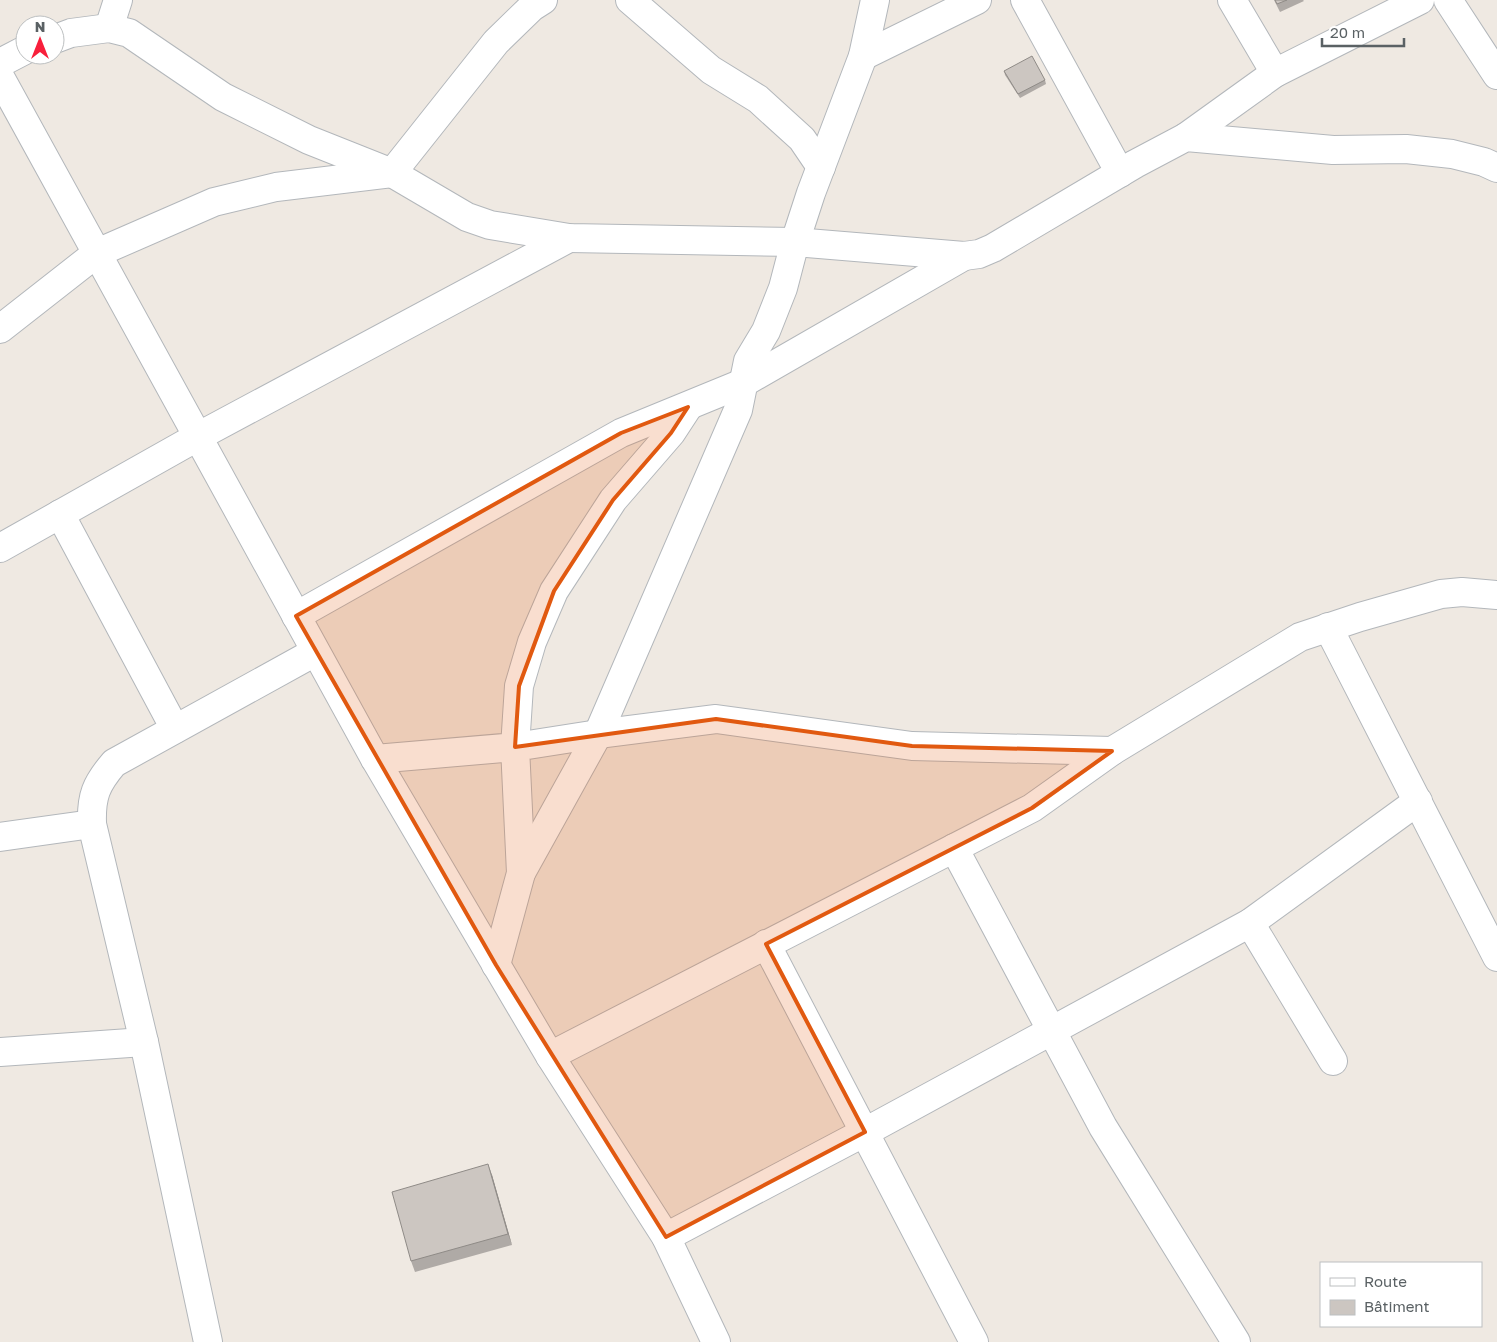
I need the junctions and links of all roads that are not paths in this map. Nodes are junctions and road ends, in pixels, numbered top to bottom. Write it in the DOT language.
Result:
graph roads {
  1 [pos="118,0"];
  2 [pos="543,0"];
  3 [pos="630,0"];
  4 [pos="875,0"];
  5 [pos="977,0"];
  6 [pos="1025,0"];
  7 [pos="1232,0"];
  8 [pos="1420,0"];
  9 [pos="1448,0"];
  10 [pos="109,28"];
  11 [pos="65,36"];
  12 [pos="15,55"];
  13 [pos="863,56"];
  14 [pos="0,63"];
  15 [pos="1275,73"];
  16 [pos="1497,75"];
  17 [pos="0,77"];
  18 [pos="1186,137"];
  19 [pos="821,167"];
  20 [pos="1497,168"];
  21 [pos="392,173"];
  22 [pos="1120,173"];
  23 [pos="569,238"];
  24 [pos="794,242"];
  25 [pos="97,253"];
  26 [pos="964,256"];
  27 [pos="0,329"];
  28 [pos="743,383"];
  29 [pos="688,407"];
  30 [pos="199,436"];
  31 [pos="60,514"];
  32 [pos="0,548"];
  33 [pos="1497,595"];
  34 [pos="296,616"];
  35 [pos="1328,627"];
  36 [pos="315,652"];
  37 [pos="175,729"];
  38 [pos="598,734"];
  39 [pos="515,747"];
  40 [pos="1112,751"];
  41 [pos="374,759"];
  42 [pos="1418,801"];
  43 [pos="92,824"];
  44 [pos="0,837"];
  45 [pos="954,848"];
  46 [pos="521,872"];
  47 [pos="1250,923"];
  48 [pos="766,944"];
  49 [pos="1497,957"];
  50 [pos="496,965"];
  51 [pos="1051,1030"];
  52 [pos="144,1042"];
  53 [pos="0,1052"];
  54 [pos="550,1056"];
  55 [pos="1333,1061"];
  56 [pos="864,1132"];
  57 [pos="666,1237"];
  58 [pos="208,1342"];
  59 [pos="716,1342"];
  60 [pos="974,1342"];
  61 [pos="1236,1342"];
  1 -- 10 [label="street"];
  2 -- 21 [label="street"];
  3 -- 19 [label="street"];
  4 -- 13 [label="street"];
  5 -- 13 [label="street"];
  6 -- 22 [label="street"];
  7 -- 15 [label="street"];
  8 -- 15 [label="street"];
  9 -- 16 [label="street"];
  10 -- 11 [label="street"];
  10 -- 21 [label="street"];
  12 -- 14 [label="street"];
  13 -- 19 [label="street"];
  15 -- 18 [label="street"];
  17 -- 25 [label="street"];
  18 -- 20 [label="street"];
  18 -- 22 [label="street"];
  19 -- 24 [label="street"];
  21 -- 23 [label="street"];
  21 -- 25 [label="street"];
  22 -- 26 [label="street"];
  23 -- 24 [label="street"];
  23 -- 30 [label="street"];
  24 -- 26 [label="street"];
  24 -- 28 [label="street"];
  25 -- 27 [label="street"];
  25 -- 30 [label="street"];
  26 -- 28 [label="street"];
  28 -- 29 [label="street"];
  28 -- 38 [label="street"];
  29 -- 34 [label="street"];
  29 -- 39 [label="street"];
  30 -- 31 [label="street"];
  30 -- 34 [label="street"];
  31 -- 32 [label="street"];
  31 -- 37 [label="street"];
  33 -- 35 [label="street"];
  34 -- 36 [label="street"];
  35 -- 40 [label="street"];
  35 -- 42 [label="street"];
  36 -- 37 [label="street"];
  36 -- 41 [label="street"];
  37 -- 43 [label="street"];
  38 -- 39 [label="street"];
  38 -- 40 [label="street"];
  38 -- 46 [label="street"];
  39 -- 41 [label="street"];
  39 -- 46 [label="street"];
  40 -- 45 [label="street"];
  41 -- 50 [label="street"];
  42 -- 47 [label="street"];
  42 -- 49 [label="street"];
  43 -- 44 [label="street"];
  43 -- 52 [label="street"];
  45 -- 48 [label="street"];
  45 -- 51 [label="street"];
  46 -- 50 [label="street"];
  47 -- 51 [label="street"];
  47 -- 55 [label="street"];
  48 -- 54 [label="street"];
  48 -- 56 [label="street"];
  50 -- 54 [label="street"];
  51 -- 56 [label="street"];
  51 -- 61 [label="street"];
  52 -- 53 [label="street"];
  52 -- 58 [label="street"];
  54 -- 57 [label="street"];
  56 -- 57 [label="street"];
  56 -- 60 [label="street"];
  57 -- 59 [label="street"];
}
